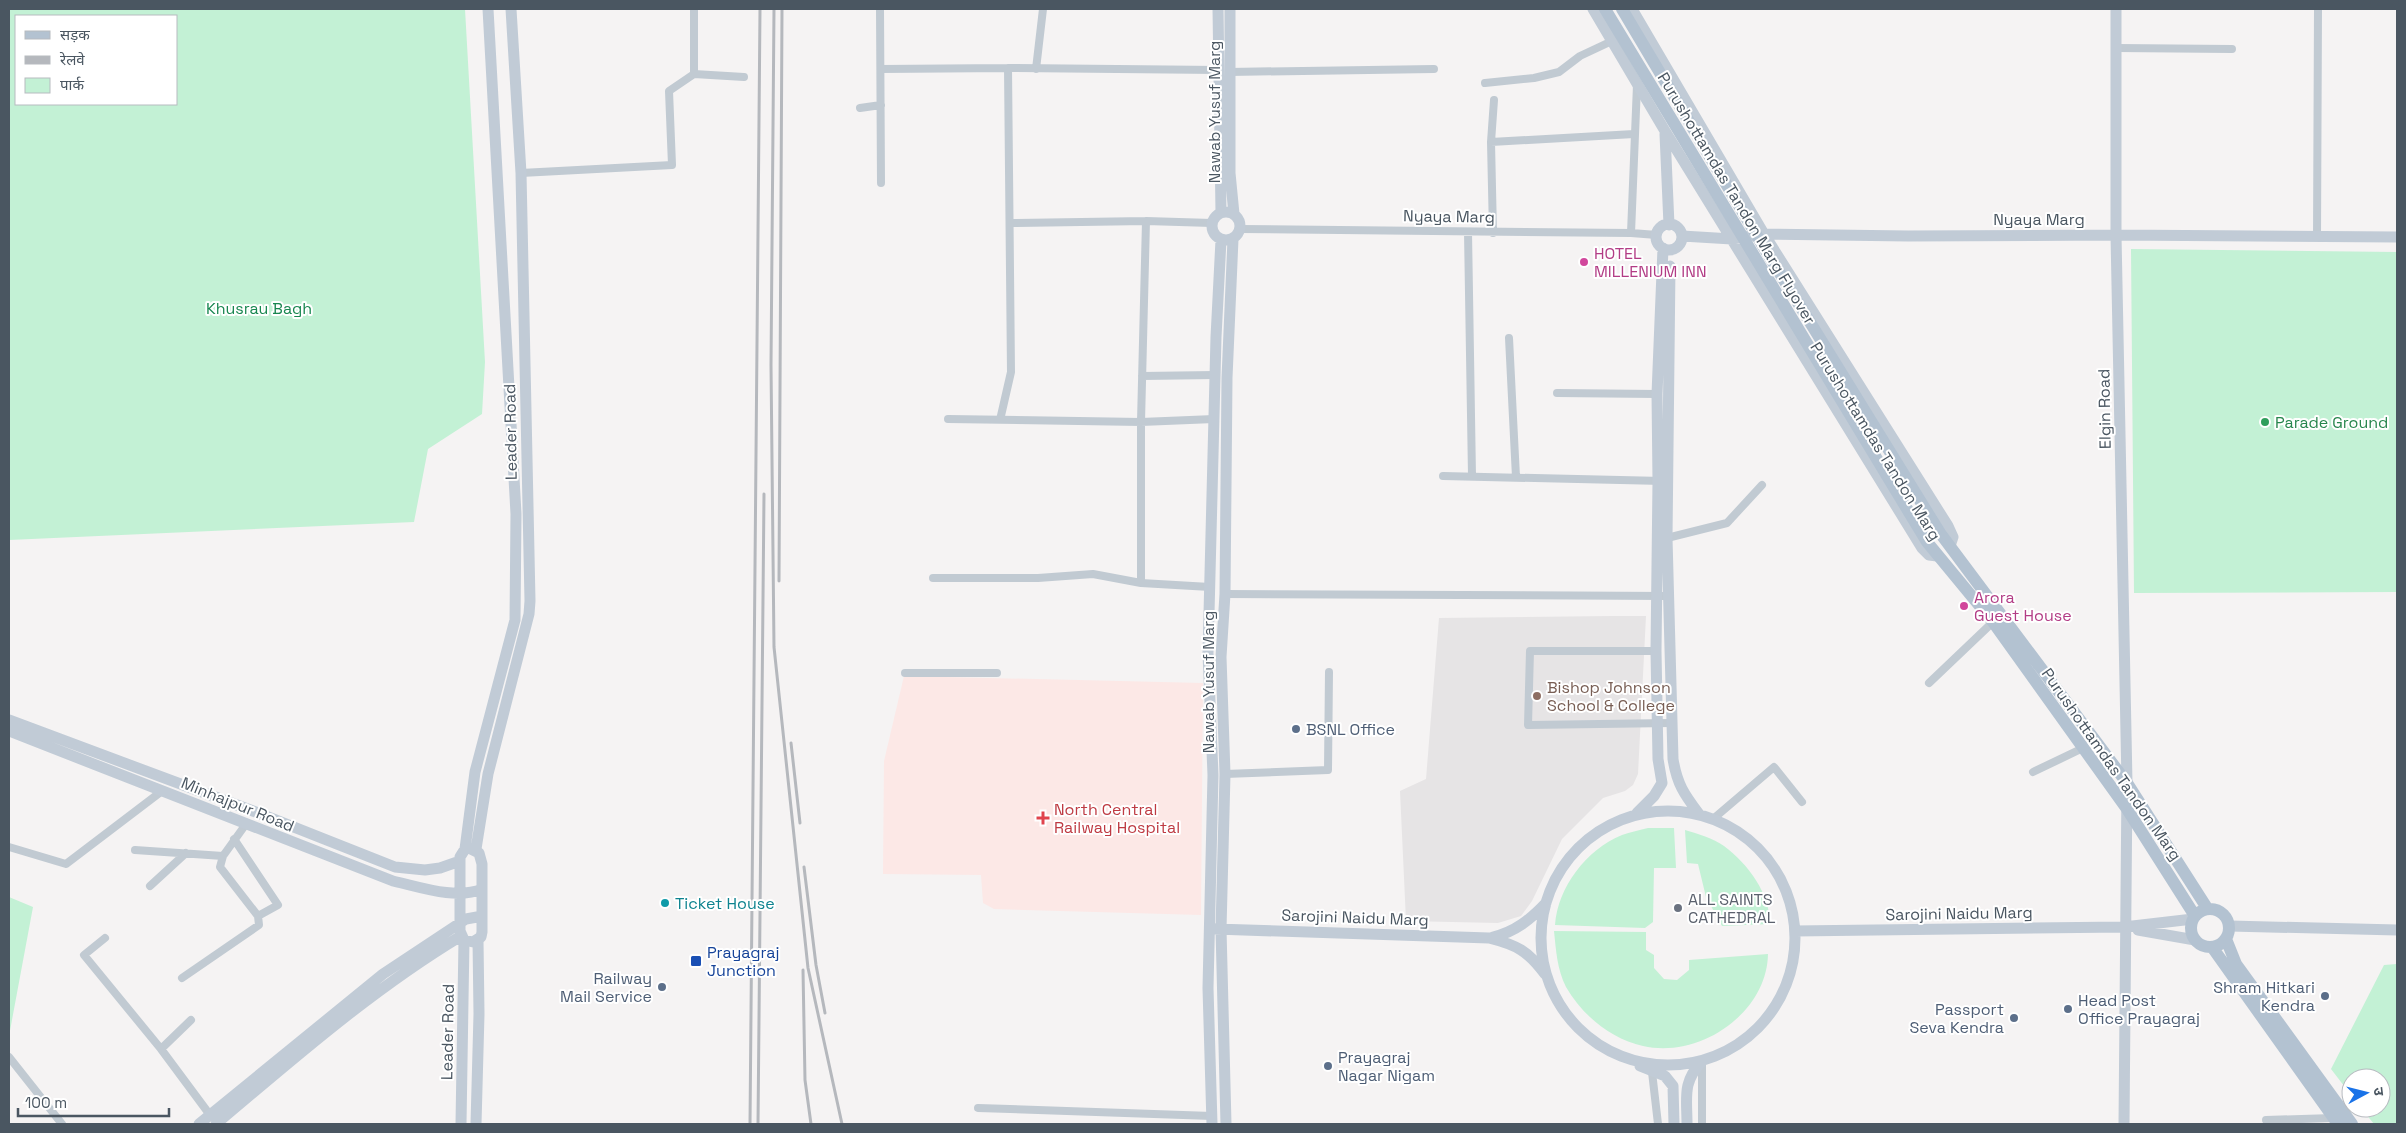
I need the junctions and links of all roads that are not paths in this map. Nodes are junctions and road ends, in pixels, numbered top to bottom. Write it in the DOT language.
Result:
graph roads {
  1 [pos="488,9"];
  2 [pos="511,9"];
  3 [pos="694,9"];
  4 [pos="880,9"];
  5 [pos="1043,9"];
  6 [pos="1218,9"];
  7 [pos="1230,9"];
  8 [pos="1593,9"];
  9 [pos="1605,9"];
  10 [pos="1622,9"];
  11 [pos="1632,9"];
  12 [pos="2116,9"];
  13 [pos="2318,9"];
  14 [pos="1612,41"];
  15 [pos="2117,48"];
  16 [pos="2232,49"];
  17 [pos="1008,68"];
  18 [pos="880,69"];
  19 [pos="1036,69"];
  20 [pos="1434,69"];
  21 [pos="1224,71"];
  22 [pos="694,74"];
  23 [pos="744,77"];
  24 [pos="1485,83"];
  25 [pos="1637,83"];
  26 [pos="1494,100"];
  27 [pos="881,105"];
  28 [pos="860,108"];
  29 [pos="1665,131"];
  30 [pos="1634,134"];
  31 [pos="1491,142"];
  32 [pos="521,173"];
  33 [pos="882,183"];
  34 [pos="1221,213"];
  35 [pos="1234,214"];
  36 [pos="1146,220"];
  37 [pos="1212,222"];
  38 [pos="1010,223"];
  39 [pos="1669,225"];
  40 [pos="1240,228"];
  41 [pos="1468,232"];
  42 [pos="1493,233"];
  43 [pos="1631,233"];
  44 [pos="1764,234"];
  45 [pos="1657,235"];
  46 [pos="2116,235"];
  47 [pos="1682,236"];
  48 [pos="2317,237"];
  49 [pos="2397,237"];
  50 [pos="1233,239"];
  51 [pos="1732,239"];
  52 [pos="1221,240"];
  53 [pos="1666,249"];
  54 [pos="1509,338"];
  55 [pos="1215,375"];
  56 [pos="1142,376"];
  57 [pos="1557,394"];
  58 [pos="1657,394"];
  59 [pos="948,419"];
  60 [pos="1000,420"];
  61 [pos="1214,420"];
  62 [pos="1141,422"];
  63 [pos="1443,476"];
  64 [pos="1472,476"];
  65 [pos="1516,477"];
  66 [pos="1663,481"];
  67 [pos="1762,485"];
  68 [pos="1667,538"];
  69 [pos="1950,546"];
  70 [pos="1937,556"];
  71 [pos="933,578"];
  72 [pos="530,583"];
  73 [pos="1141,583"];
  74 [pos="516,584"];
  75 [pos="1210,587"];
  76 [pos="1225,594"];
  77 [pos="1664,596"];
  78 [pos="1993,622"];
  79 [pos="1656,651"];
  80 [pos="1329,672"];
  81 [pos="905,673"];
  82 [pos="997,673"];
  83 [pos="1929,683"];
  84 [pos="9,720"];
  85 [pos="1657,723"];
  86 [pos="1671,723"];
  87 [pos="9,731"];
  88 [pos="2083,748"];
  89 [pos="2033,772"];
  90 [pos="1225,774"];
  91 [pos="2127,783"];
  92 [pos="162,791"];
  93 [pos="1802,802"];
  94 [pos="2127,809"];
  95 [pos="1637,813"];
  96 [pos="1699,814"];
  97 [pos="1713,819"];
  98 [pos="246,824"];
  99 [pos="234,839"];
  100 [pos="9,847"];
  101 [pos="470,849"];
  102 [pos="135,850"];
  103 [pos="186,853"];
  104 [pos="222,856"];
  105 [pos="460,861"];
  106 [pos="150,886"];
  107 [pos="482,888"];
  108 [pos="460,892"];
  109 [pos="1546,902"];
  110 [pos="2207,908"];
  111 [pos="258,916"];
  112 [pos="2194,917"];
  113 [pos="482,919"];
  114 [pos="460,924"];
  115 [pos="2230,926"];
  116 [pos="2124,928"];
  117 [pos="1208,929"];
  118 [pos="1221,929"];
  119 [pos="2397,930"];
  120 [pos="1795,931"];
  121 [pos="105,938"];
  122 [pos="462,938"];
  123 [pos="1489,938"];
  124 [pos="2226,939"];
  125 [pos="478,940"];
  126 [pos="2195,940"];
  127 [pos="2212,947"];
  128 [pos="1548,977"];
  129 [pos="182,978"];
  130 [pos="191,1020"];
  131 [pos="161,1049"];
  132 [pos="9,1057"];
  133 [pos="1702,1061"];
  134 [pos="1634,1063"];
  135 [pos="1652,1072"];
  136 [pos="978,1108"];
  137 [pos="213,1120"];
  138 [pos="1212,1120"];
  139 [pos="2266,1120"];
  140 [pos="2336,1121"];
  141 [pos="62,1124"];
  142 [pos="199,1124"];
  143 [pos="462,1124"];
  144 [pos="476,1124"];
  145 [pos="1226,1124"];
  146 [pos="1658,1124"];
  147 [pos="1674,1124"];
  148 [pos="1687,1124"];
  149 [pos="1702,1124"];
  150 [pos="2124,1124"];
  151 [pos="2352,1124"];
  1 -- 74 [label="main road, Leader Road"];
  2 -- 32 [label="main road, Leader Road"];
  3 -- 22 [label="street"];
  4 -- 18 [label="street"];
  5 -- 19 [label="street"];
  6 -- 21 [label="main road, Nawab Yusuf Marg"];
  7 -- 21 [label="main road, Nawab Yusuf Marg"];
  8 -- 14 [label="main road, Purushottamdas Tandon Marg"];
  9 -- 70 [label="main road, Purushottamdas Tandon Marg Flyover"];
  10 -- 69 [label="main road, Purushottamdas Tandon Marg Flyover"];
  11 -- 44 [label="main road, Purushottamdas Tandon Marg"];
  12 -- 15 [label="main road, Elgin Road"];
  13 -- 48 [label="street"];
  14 -- 24 [label="street"];
  14 -- 25 [label="main road, Purushottamdas Tandon Marg"];
  15 -- 16 [label="street"];
  15 -- 46 [label="main road, Elgin Road"];
  17 -- 18 [label="street"];
  17 -- 19 [label="street"];
  17 -- 38 [label="street"];
  18 -- 27 [label="street"];
  19 -- 21 [label="street"];
  20 -- 21 [label="street"];
  21 -- 34 [label="main road, Nawab Yusuf Marg"];
  21 -- 35 [label="main road, Nawab Yusuf Marg"];
  22 -- 23 [label="street"];
  22 -- 32 [label="street"];
  25 -- 29 [label="main road, Purushottamdas Tandon Marg"];
  25 -- 30 [label="street"];
  26 -- 31 [label="street"];
  27 -- 28 [label="street"];
  27 -- 33 [label="street"];
  29 -- 39 [label="main road"];
  29 -- 51 [label="main road, Purushottamdas Tandon Marg"];
  30 -- 31 [label="street"];
  30 -- 43 [label="street"];
  31 -- 42 [label="street"];
  32 -- 72 [label="main road, Leader Road"];
  34 -- 35 [label="main road"];
  34 -- 37 [label="main road"];
  35 -- 40 [label="main road"];
  36 -- 37 [label="street"];
  36 -- 38 [label="street"];
  36 -- 56 [label="street"];
  37 -- 52 [label="main road"];
  38 -- 60 [label="street"];
  39 -- 45 [label="main road"];
  39 -- 47 [label="main road"];
  40 -- 41 [label="street, Nyaya Marg"];
  40 -- 50 [label="main road"];
  41 -- 42 [label="street, Nyaya Marg"];
  41 -- 64 [label="street"];
  42 -- 43 [label="street, Nyaya Marg"];
  43 -- 45 [label="street, Nyaya Marg"];
  44 -- 46 [label="main road, Nyaya Marg"];
  44 -- 51 [label="main road, Nyaya Marg"];
  44 -- 69 [label="main road, Purushottamdas Tandon Marg"];
  45 -- 53 [label="main road"];
  46 -- 48 [label="main road, Nyaya Marg"];
  46 -- 91 [label="main road, Elgin Road"];
  47 -- 51 [label="main road, Nyaya Marg"];
  47 -- 53 [label="main road"];
  48 -- 49 [label="main road, Nyaya Marg"];
  50 -- 52 [label="main road"];
  50 -- 76 [label="main road, Nawab Yusuf Marg"];
  51 -- 70 [label="main road, Purushottamdas Tandon Marg"];
  52 -- 55 [label="main road, Nawab Yusuf Marg"];
  53 -- 58 [label="main road"];
  53 -- 66 [label="main road"];
  54 -- 65 [label="street"];
  55 -- 56 [label="street"];
  55 -- 61 [label="main road, Nawab Yusuf Marg"];
  56 -- 62 [label="street"];
  57 -- 58 [label="street"];
  58 -- 66 [label="main road"];
  59 -- 60 [label="street"];
  60 -- 62 [label="street"];
  61 -- 62 [label="street"];
  61 -- 75 [label="main road, Nawab Yusuf Marg"];
  62 -- 73 [label="street"];
  63 -- 64 [label="street"];
  64 -- 65 [label="street"];
  65 -- 66 [label="street"];
  66 -- 68 [label="main road"];
  66 -- 77 [label="main road"];
  67 -- 68 [label="street"];
  68 -- 77 [label="main road"];
  69 -- 91 [label="main road, Purushottamdas Tandon Marg"];
  70 -- 78 [label="main road, Purushottamdas Tandon Marg"];
  71 -- 73 [label="street"];
  72 -- 74 [label="street"];
  72 -- 101 [label="main road, Leader Road"];
  73 -- 75 [label="street"];
  74 -- 101 [label="main road, Leader Road"];
  75 -- 117 [label="main road, Nawab Yusuf Marg"];
  76 -- 77 [label="street"];
  76 -- 90 [label="main road, Nawab Yusuf Marg"];
  77 -- 79 [label="main road"];
  77 -- 86 [label="main road"];
  78 -- 83 [label="street"];
  78 -- 88 [label="main road, Purushottamdas Tandon Marg"];
  79 -- 85 [label="main road"];
  79 -- 85 [label="street"];
  80 -- 90 [label="street"];
  81 -- 82 [label="street"];
  84 -- 105 [label="main road, Minhajpur Road"];
  85 -- 86 [label="street"];
  85 -- 95 [label="main road"];
  86 -- 96 [label="main road"];
  87 -- 92 [label="main road, Minhajpur Road"];
  88 -- 89 [label="street"];
  88 -- 94 [label="main road, Purushottamdas Tandon Marg"];
  90 -- 118 [label="main road, Nawab Yusuf Marg"];
  91 -- 94 [label="main road, Elgin Road"];
  91 -- 110 [label="main road, Purushottamdas Tandon Marg"];
  92 -- 98 [label="main road, Minhajpur Road"];
  92 -- 100 [label="street"];
  93 -- 97 [label="street"];
  94 -- 112 [label="main road, Purushottamdas Tandon Marg"];
  94 -- 116 [label="main road, Elgin Road"];
  95 -- 96 [label="main road"];
  95 -- 109 [label="main road"];
  96 -- 97 [label="main road"];
  97 -- 120 [label="main road"];
  98 -- 99 [label="street"];
  98 -- 108 [label="main road, Minhajpur Road"];
  99 -- 104 [label="street"];
  99 -- 111 [label="street"];
  101 -- 105 [label="main road"];
  101 -- 107 [label="main road"];
  102 -- 103 [label="street"];
  103 -- 104 [label="street"];
  103 -- 106 [label="street"];
  104 -- 111 [label="street"];
  105 -- 108 [label="main road"];
  107 -- 108 [label="main road, Minhajpur Road"];
  107 -- 113 [label="main road"];
  108 -- 114 [label="main road"];
  109 -- 123 [label="main road"];
  109 -- 128 [label="main road"];
  110 -- 112 [label="main road"];
  110 -- 115 [label="main road"];
  111 -- 129 [label="street"];
  112 -- 116 [label="main road, Sarojini Naidu Marg"];
  112 -- 126 [label="main road"];
  113 -- 114 [label="main road"];
  113 -- 125 [label="main road"];
  114 -- 122 [label="main road"];
  114 -- 137 [label="main road"];
  115 -- 119 [label="main road"];
  115 -- 124 [label="main road"];
  116 -- 120 [label="main road, Sarojini Naidu Marg"];
  116 -- 126 [label="main road, Sarojini Naidu Marg"];
  116 -- 150 [label="main road, Elgin Road"];
  117 -- 118 [label="main road, Sarojini Naidu Marg"];
  117 -- 138 [label="main road, Nawab Yusuf Marg"];
  118 -- 123 [label="main road, Sarojini Naidu Marg"];
  118 -- 145 [label="main road, Nawab Yusuf Marg"];
  120 -- 133 [label="main road"];
  121 -- 131 [label="street"];
  122 -- 125 [label="main road"];
  122 -- 137 [label="main road"];
  122 -- 143 [label="main road, Leader Road"];
  123 -- 128 [label="main road"];
  124 -- 127 [label="main road"];
  124 -- 151 [label="main road"];
  125 -- 144 [label="main road, Leader Road"];
  126 -- 127 [label="main road"];
  127 -- 140 [label="main road"];
  128 -- 134 [label="main road"];
  130 -- 131 [label="street"];
  131 -- 137 [label="street"];
  132 -- 141 [label="street"];
  133 -- 134 [label="main road"];
  133 -- 148 [label="main road"];
  133 -- 149 [label="street"];
  134 -- 135 [label="main road"];
  135 -- 146 [label="street"];
  135 -- 147 [label="main road"];
  136 -- 138 [label="street"];
  137 -- 142 [label="main road"];
  139 -- 140 [label="street"];
}
